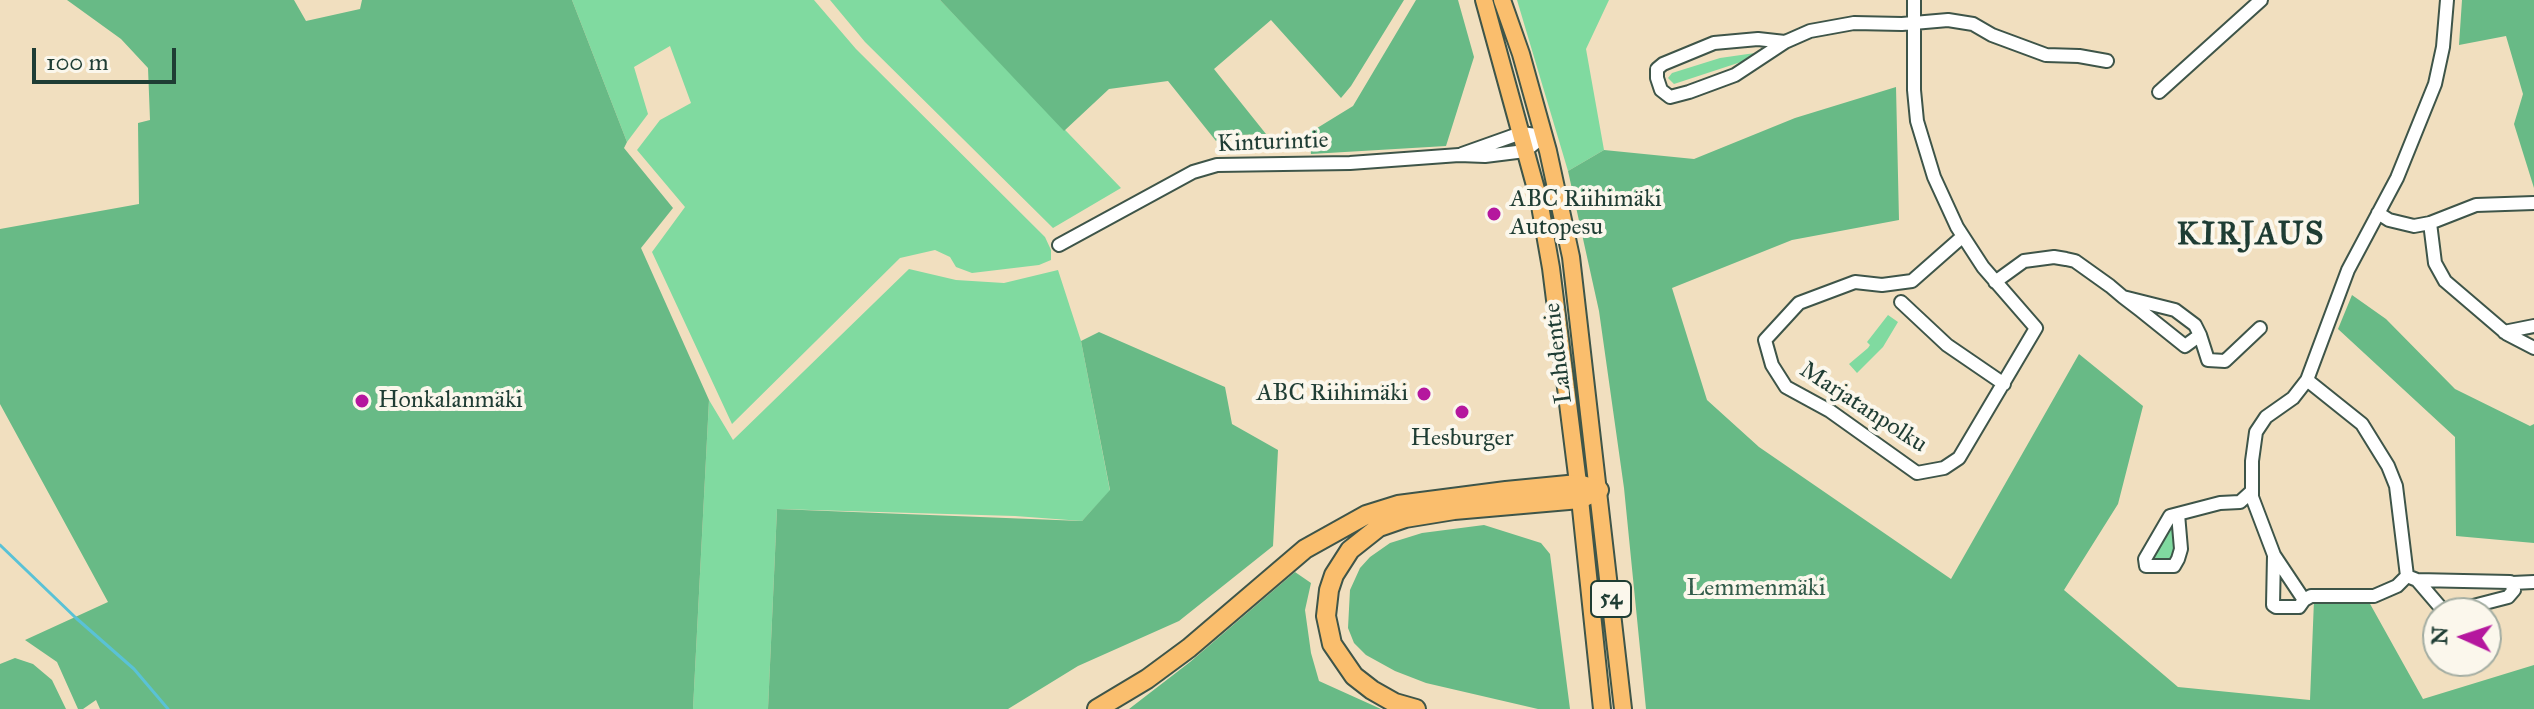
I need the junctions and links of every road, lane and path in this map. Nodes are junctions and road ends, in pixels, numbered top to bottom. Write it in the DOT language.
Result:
graph roads {
  1 [pos="1484,0"];
  2 [pos="1502,0"];
  3 [pos="1914,0"];
  4 [pos="2261,0"];
  5 [pos="2447,0"];
  6 [pos="1914,23"];
  7 [pos="1785,42"];
  8 [pos="2107,61"];
  9 [pos="2159,92"];
  10 [pos="1521,133"];
  11 [pos="1544,136"];
  12 [pos="1525,151"];
  13 [pos="1459,155"];
  14 [pos="2534,203"];
  15 [pos="2378,213"];
  16 [pos="2430,223"];
  17 [pos="1962,237"];
  18 [pos="1059,245"];
  19 [pos="1995,282"];
  20 [pos="2123,297"];
  21 [pos="1901,302"];
  22 [pos="2534,326"];
  23 [pos="2260,328"];
  24 [pos="2504,332"];
  25 [pos="2200,335"];
  26 [pos="2534,348"];
  27 [pos="2307,380"];
  28 [pos="2004,384"];
  29 [pos="1599,490"];
  30 [pos="1579,492"];
  31 [pos="2251,492"];
  32 [pos="2178,514"];
  33 [pos="2274,555"];
  34 [pos="2412,578"];
  35 [pos="2534,582"];
  36 [pos="2512,583"];
  37 [pos="2304,600"];
  38 [pos="1097,709"];
  39 [pos="1416,709"];
  40 [pos="1602,709"];
  41 [pos="1623,709"];
  1 -- 10 [label="main road, Lahdentie / 54"];
  2 -- 11 [label="main road, Lahdentie / 54"];
  3 -- 6 [label="street"];
  4 -- 9 [label="street"];
  5 -- 15 [label="street"];
  6 -- 7 [label="street"];
  6 -- 8 [label="street"];
  6 -- 17 [label="street"];
  7 -- 7 [label="street"];
  10 -- 11 [label="street, Kinturintie"];
  10 -- 12 [label="main road, Lahdentie / 54"];
  10 -- 13 [label="street, Kinturintie"];
  11 -- 12 [label="street"];
  11 -- 29 [label="main road, Lahdentie / 54"];
  12 -- 13 [label="street, Kinturintie"];
  12 -- 30 [label="main road, Lahdentie / 54"];
  13 -- 18 [label="street, Kinturintie"];
  14 -- 16 [label="street"];
  15 -- 16 [label="street"];
  15 -- 27 [label="street"];
  16 -- 24 [label="street"];
  17 -- 19 [label="street"];
  17 -- 28 [label="street, Marjatanpolku"];
  19 -- 20 [label="street"];
  19 -- 28 [label="street, Marjatanpolku"];
  20 -- 25 [label="street"];
  20 -- 25 [label="street"];
  21 -- 28 [label="street"];
  22 -- 24 [label="street"];
  23 -- 25 [label="street"];
  24 -- 26 [label="street"];
  27 -- 31 [label="street"];
  27 -- 34 [label="street"];
  29 -- 30 [label="highway"];
  29 -- 41 [label="main road, Lahdentie / 54"];
  30 -- 38 [label="highway"];
  30 -- 39 [label="highway"];
  30 -- 40 [label="main road, Lahdentie / 54"];
  31 -- 32 [label="street"];
  31 -- 33 [label="street"];
  33 -- 37 [label="street"];
  33 -- 37 [label="street"];
  34 -- 36 [label="street"];
  34 -- 36 [label="street"];
  34 -- 37 [label="street"];
  35 -- 36 [label="street"];
}
